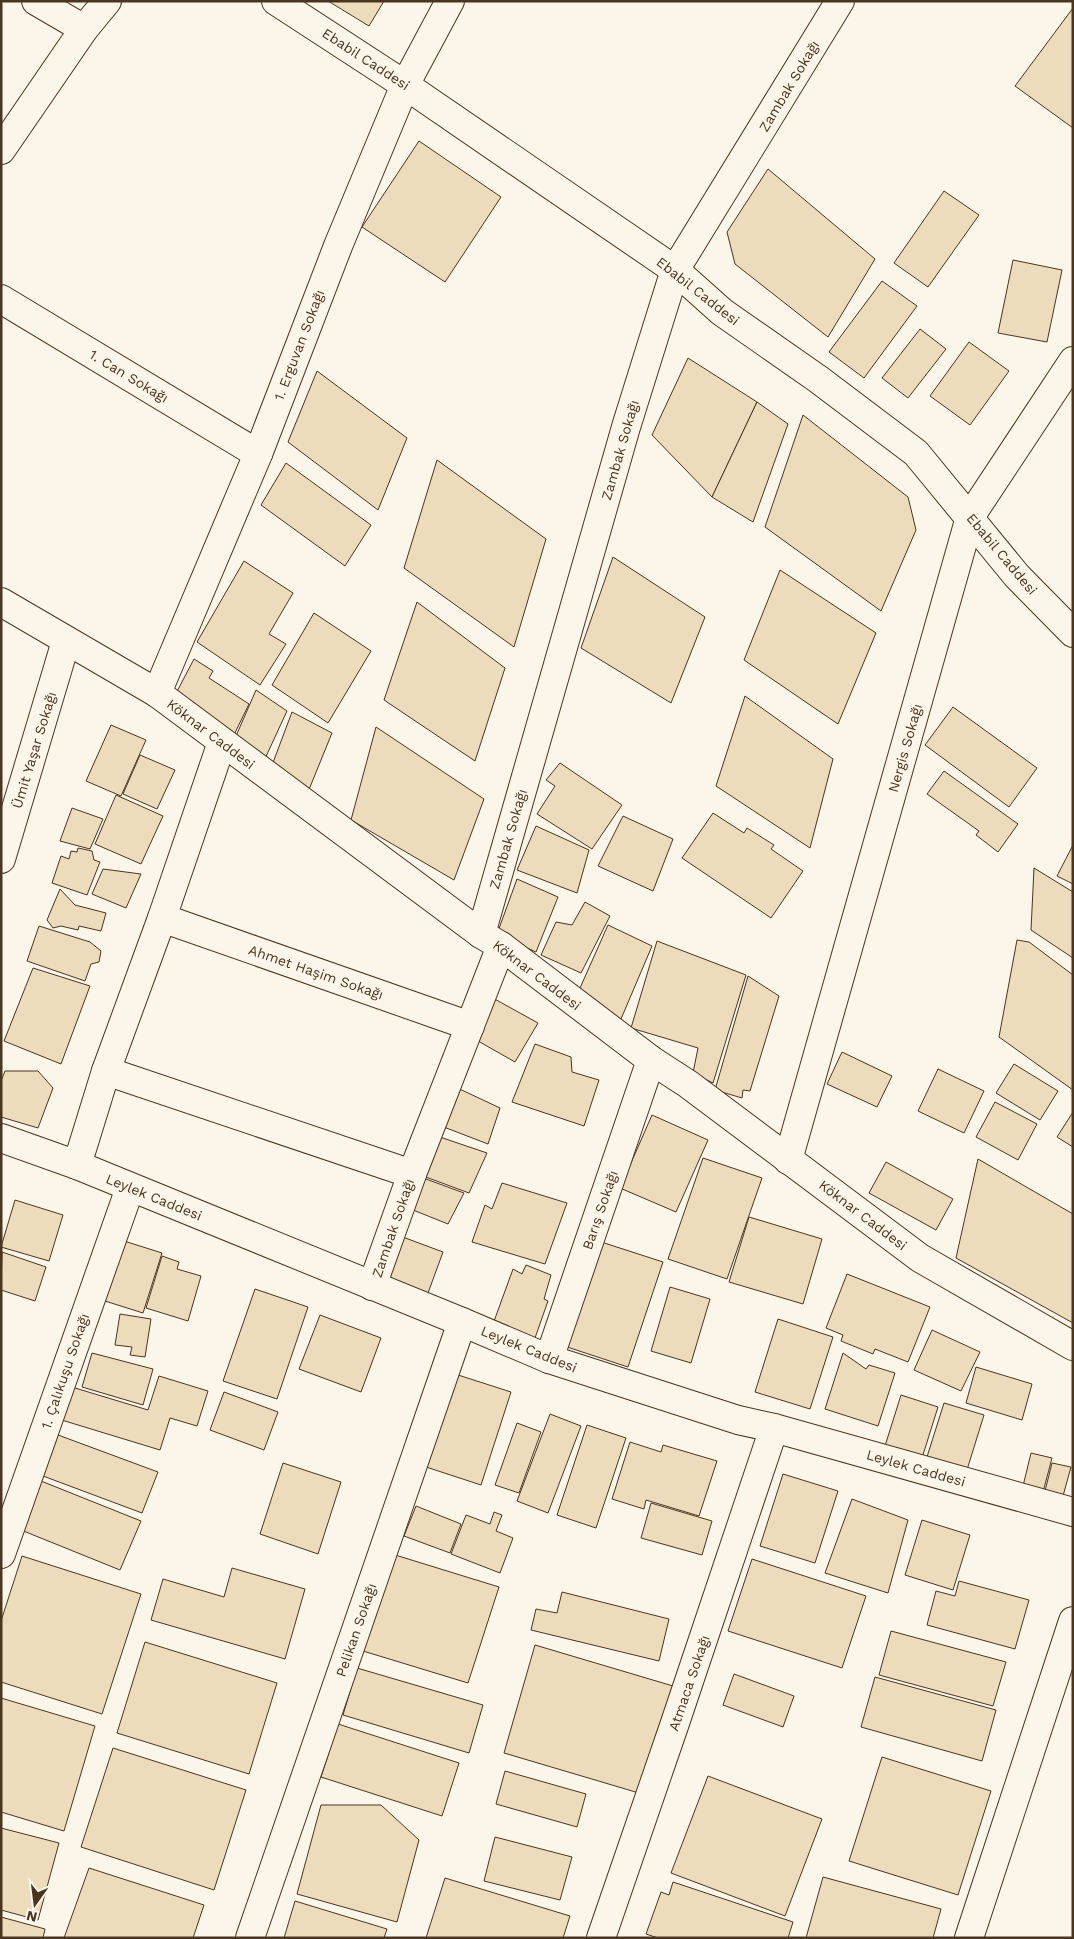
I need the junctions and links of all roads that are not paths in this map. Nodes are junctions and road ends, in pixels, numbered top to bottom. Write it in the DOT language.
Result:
graph roads {
  1 [pos="36,1"];
  2 [pos="107,1"];
  3 [pos="276,1"];
  4 [pos="450,1"];
  5 [pos="840,1"];
  6 [pos="84,29"];
  7 [pos="405,85"];
  8 [pos="1,150"];
  9 [pos="675,270"];
  10 [pos="1,298"];
  11 [pos="1073,361"];
  12 [pos="258,454"];
  13 [pos="970,517"];
  14 [pos="1,602"];
  15 [pos="1073,634"];
  16 [pos="66,642"];
  17 [pos="157,693"];
  18 [pos="222,742"];
  19 [pos="1,859"];
  20 [pos="162,918"];
  21 [pos="491,940"];
  22 [pos="470,1026"];
  23 [pos="651,1060"];
  24 [pos="106,1071"];
  25 [pos="1,1138"];
  26 [pos="788,1160"];
  27 [pos="77,1165"];
  28 [pos="412,1174"];
  29 [pos="130,1188"];
  30 [pos="372,1286"];
  31 [pos="462,1322"];
  32 [pos="1073,1346"];
  33 [pos="549,1359"];
  34 [pos="774,1428"];
  35 [pos="1073,1512"];
  36 [pos="1,1554"];
  37 [pos="1073,1622"];
  38 [pos="250,1938"];
  39 [pos="601,1938"];
  40 [pos="968,1938"];
  1 -- 6 [label="street"];
  2 -- 6 [label="street"];
  3 -- 7 [label="street, Ebabil Caddesi"];
  4 -- 7 [label="street, 1. Erguvan Sokağı"];
  5 -- 9 [label="street, Zambak Sokağı"];
  6 -- 8 [label="street"];
  7 -- 9 [label="street, Ebabil Caddesi"];
  7 -- 12 [label="street, 1. Erguvan Sokağı"];
  9 -- 13 [label="street, Ebabil Caddesi"];
  9 -- 21 [label="street, Zambak Sokağı"];
  10 -- 12 [label="street, 1. Can Sokağı"];
  11 -- 13 [label="street, Nergis Sokağı"];
  12 -- 17 [label="street, 1. Erguvan Sokağı"];
  13 -- 15 [label="street, Ebabil Caddesi"];
  13 -- 26 [label="street, Nergis Sokağı"];
  14 -- 16 [label="street, Köknar Caddesi"];
  16 -- 17 [label="street, Köknar Caddesi"];
  16 -- 19 [label="street, Ümit Yaşar Sokağı"];
  17 -- 18 [label="street, Köknar Caddesi"];
  18 -- 20 [label="street"];
  18 -- 21 [label="street, Köknar Caddesi"];
  20 -- 22 [label="street, Ahmet Haşim Sokağı"];
  20 -- 24 [label="street"];
  21 -- 22 [label="street, Zambak Sokağı"];
  21 -- 23 [label="street, Köknar Caddesi"];
  22 -- 28 [label="street, Zambak Sokağı"];
  23 -- 26 [label="street, Köknar Caddesi"];
  23 -- 33 [label="street, Barış Sokağı"];
  24 -- 27 [label="street"];
  24 -- 28 [label="street"];
  25 -- 27 [label="street, Leylek Caddesi"];
  26 -- 32 [label="street, Köknar Caddesi"];
  27 -- 29 [label="street, Leylek Caddesi"];
  28 -- 30 [label="street, Zambak Sokağı"];
  29 -- 30 [label="street, Leylek Caddesi"];
  29 -- 36 [label="street, 1. Çalıkuşu Sokağı"];
  30 -- 31 [label="street, Leylek Caddesi"];
  31 -- 33 [label="street, Leylek Caddesi"];
  31 -- 38 [label="street, Pelikan Sokağı"];
  33 -- 34 [label="street, Leylek Caddesi"];
  34 -- 35 [label="street, Leylek Caddesi"];
  34 -- 39 [label="street, Atmaca Sokağı"];
  37 -- 40 [label="street"];
}
